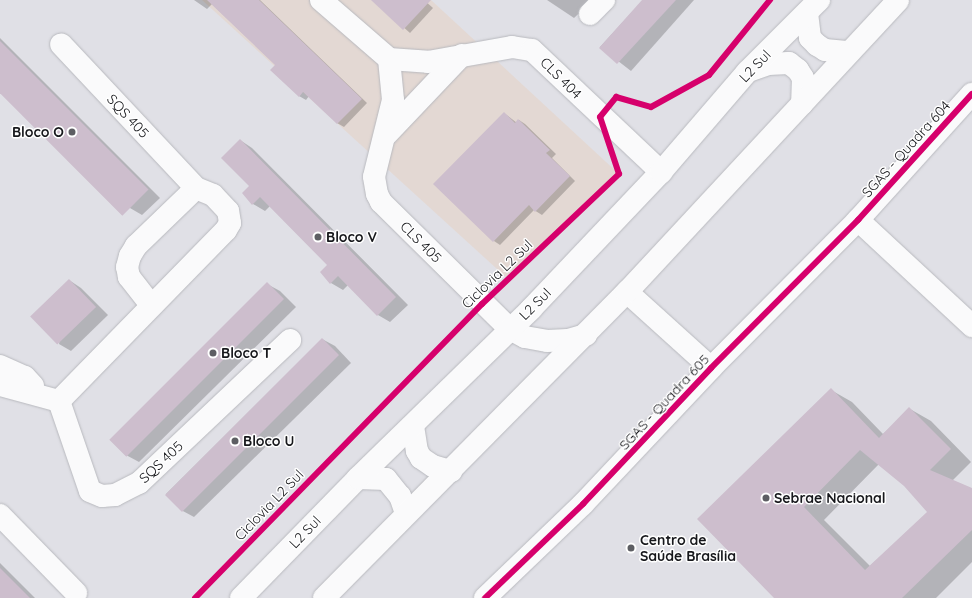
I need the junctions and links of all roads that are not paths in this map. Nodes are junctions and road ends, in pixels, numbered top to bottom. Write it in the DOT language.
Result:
graph roads {
  1 [pos="322,0"];
  2 [pos="898,0"];
  3 [pos="813,7"];
  4 [pos="61,44"];
  5 [pos="849,52"];
  6 [pos="463,55"];
  7 [pos="389,59"];
  8 [pos="747,72"];
  9 [pos="972,94"];
  10 [pos="802,104"];
  11 [pos="386,134"];
  12 [pos="661,172"];
  13 [pos="196,188"];
  14 [pos="858,220"];
  15 [pos="627,292"];
  16 [pos="151,305"];
  17 [pos="972,326"];
  18 [pos="510,329"];
  19 [pos="586,335"];
  20 [pos="290,340"];
  21 [pos="0,366"];
  22 [pos="710,368"];
  23 [pos="0,385"];
  24 [pos="50,398"];
  25 [pos="413,426"];
  26 [pos="451,471"];
  27 [pos="358,478"];
  28 [pos="406,513"];
  29 [pos="0,515"];
  30 [pos="76,593"];
  31 [pos="241,598"];
  32 [pos="324,598"];
  33 [pos="485,598"];
  1 -- 7 [label="street"];
  2 -- 5 [label="street"];
  3 -- 5 [label="street"];
  3 -- 8 [label="street, L2 Sul"];
  4 -- 13 [label="street, SQS 405"];
  5 -- 10 [label="street"];
  6 -- 7 [label="street, CLS 404"];
  6 -- 11 [label="street"];
  6 -- 12 [label="street, CLS 404"];
  7 -- 11 [label="street, CLS 405"];
  8 -- 10 [label="street"];
  8 -- 12 [label="street, L2 Sul"];
  9 -- 14 [label="street, SGAS - Quadra 604"];
  10 -- 15 [label="street"];
  11 -- 18 [label="street, CLS 405"];
  12 -- 18 [label="street, L2 Sul"];
  13 -- 16 [label="street"];
  13 -- 16 [label="street, SQS 405"];
  14 -- 17 [label="street"];
  14 -- 22 [label="street, SGAS - Quadra 605"];
  15 -- 19 [label="street"];
  15 -- 22 [label="street"];
  16 -- 24 [label="street, SQS 405"];
  18 -- 19 [label="street, CLS 405"];
  18 -- 25 [label="street, L2 Sul"];
  19 -- 26 [label="street"];
  20 -- 24 [label="street, SQS 405"];
  21 -- 24 [label="street, SQS 405"];
  22 -- 33 [label="street, SGAS - Quadra 605"];
  23 -- 24 [label="street"];
  25 -- 26 [label="street"];
  25 -- 27 [label="street, L2 Sul"];
  26 -- 28 [label="street"];
  27 -- 28 [label="street"];
  27 -- 31 [label="street, L2 Sul"];
  28 -- 32 [label="street"];
  29 -- 30 [label="street"];
}
